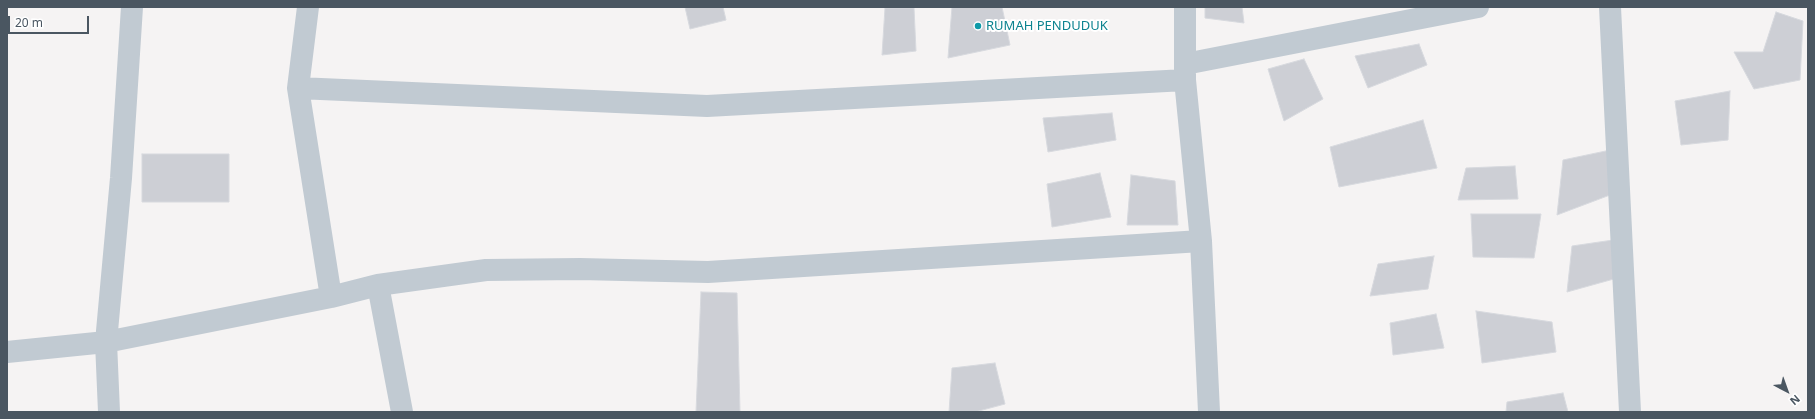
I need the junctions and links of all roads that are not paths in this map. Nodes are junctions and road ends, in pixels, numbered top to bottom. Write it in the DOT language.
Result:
graph roads {
  1 [pos="132,7"];
  2 [pos="308,7"];
  3 [pos="1184,7"];
  4 [pos="1478,7"];
  5 [pos="1610,7"];
  6 [pos="1185,72"];
  7 [pos="298,88"];
  8 [pos="1201,241"];
  9 [pos="378,286"];
  10 [pos="331,297"];
  11 [pos="106,342"];
  12 [pos="7,352"];
  13 [pos="109,412"];
  14 [pos="402,412"];
  15 [pos="1209,412"];
  16 [pos="1630,412"];
  1 -- 11 [label="street"];
  2 -- 7 [label="street"];
  3 -- 6 [label="street"];
  4 -- 6 [label="street"];
  5 -- 16 [label="street"];
  6 -- 7 [label="street"];
  6 -- 8 [label="street"];
  7 -- 10 [label="street"];
  8 -- 9 [label="street"];
  8 -- 15 [label="street"];
  9 -- 10 [label="street"];
  9 -- 14 [label="street"];
  10 -- 11 [label="street"];
  11 -- 12 [label="street"];
  11 -- 13 [label="street"];
}
